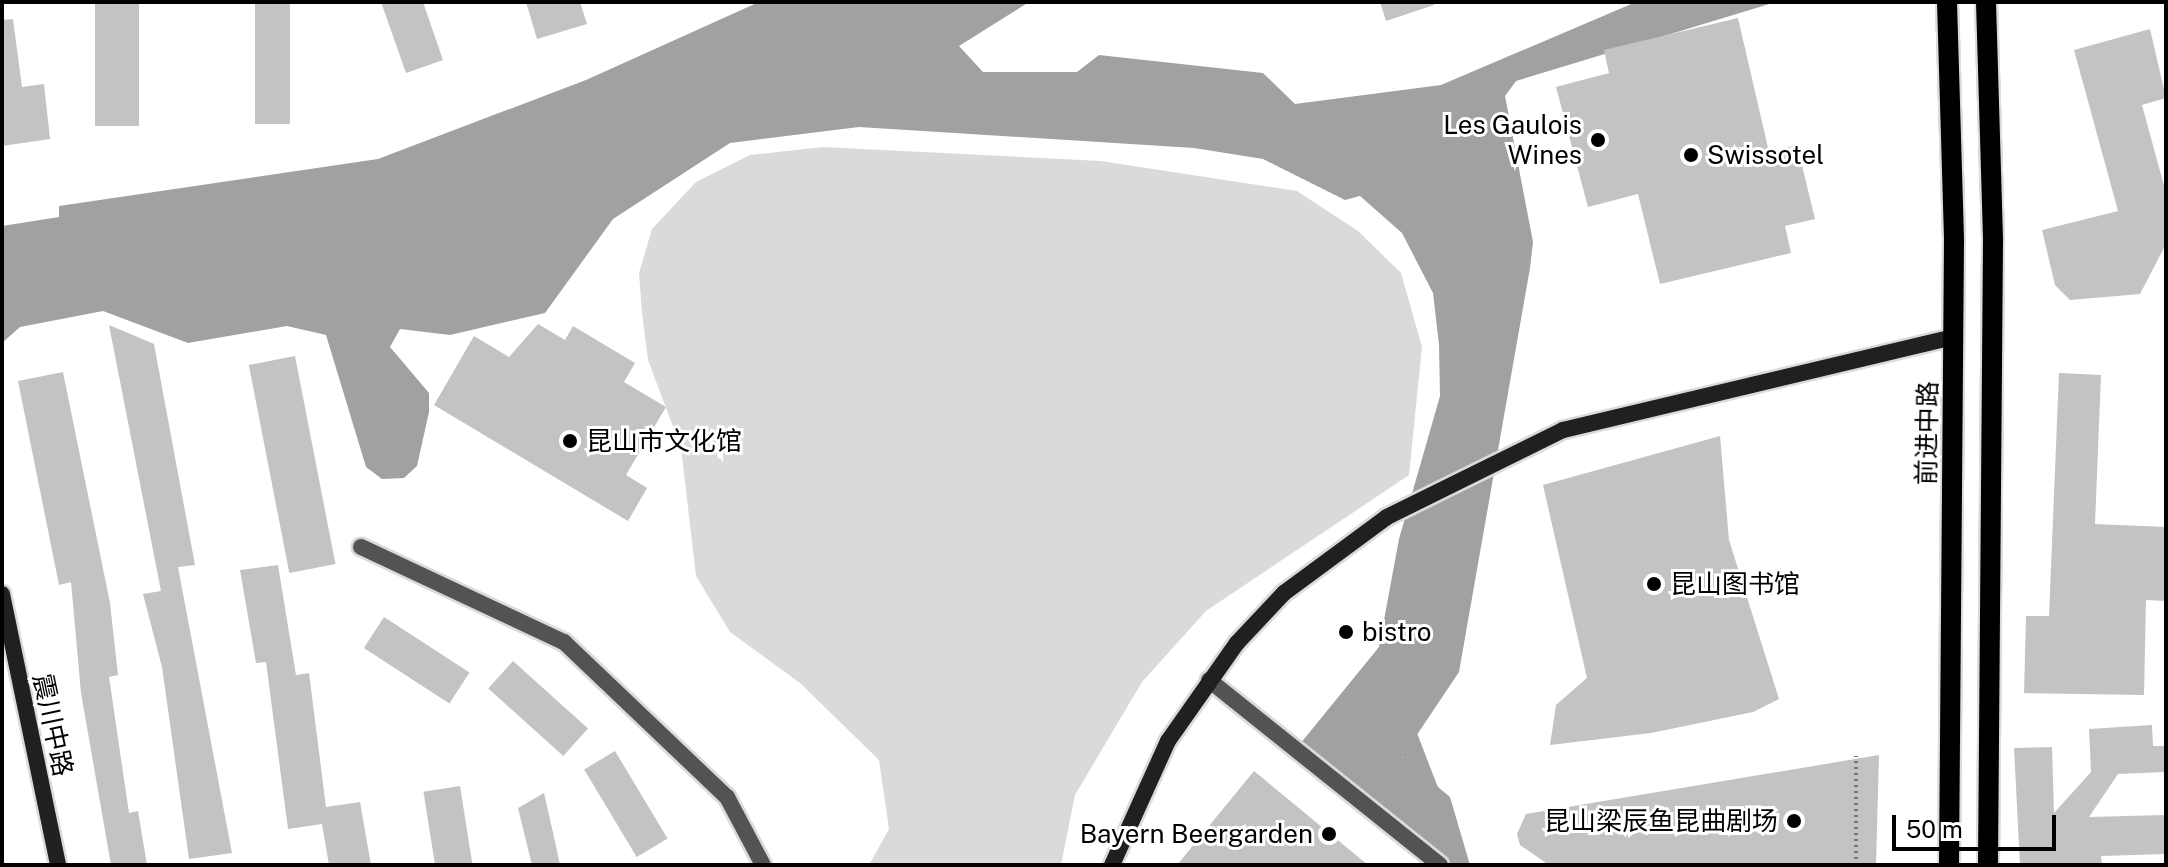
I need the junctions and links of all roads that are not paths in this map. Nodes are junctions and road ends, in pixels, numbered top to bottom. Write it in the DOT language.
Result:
graph roads {
  1 [pos="1947,2"];
  2 [pos="1986,2"];
  3 [pos="1954,337"];
  4 [pos="361,547"];
  5 [pos="2,594"];
  6 [pos="1209,680"];
  7 [pos="58,865"];
  8 [pos="763,865"];
  9 [pos="1112,865"];
  10 [pos="1440,865"];
  11 [pos="1949,865"];
  12 [pos="1988,865"];
  1 -- 3 [label="main road, 前进中路"];
  2 -- 12 [label="main road"];
  3 -- 6 [label="street"];
  3 -- 11 [label="main road, 前进中路"];
  4 -- 8 [label="street"];
  5 -- 7 [label="street, 震川中路"];
  6 -- 9 [label="street"];
  6 -- 10 [label="street"];
}
